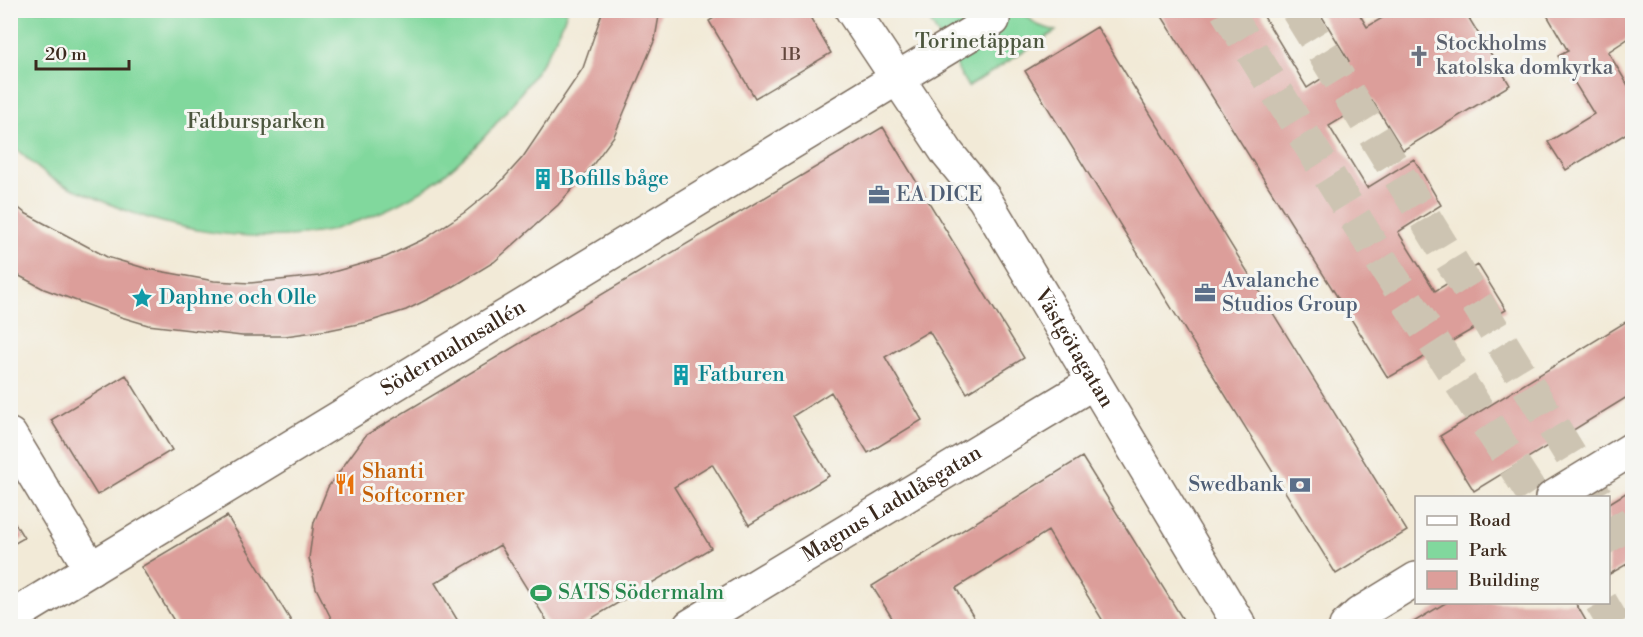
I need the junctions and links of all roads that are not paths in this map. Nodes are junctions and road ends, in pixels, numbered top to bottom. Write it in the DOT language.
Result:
graph roads {
  1 [pos="852,10"];
  2 [pos="993,20"];
  3 [pos="896,79"];
  4 [pos="1094,382"];
  5 [pos="16,443"];
  6 [pos="1632,449"];
  7 [pos="1555,496"];
  8 [pos="91,569"];
  9 [pos="1415,580"];
  10 [pos="10,618"];
  11 [pos="690,627"];
  12 [pos="1240,627"];
  13 [pos="1346,627"];
  1 -- 3 [label="street, Västgötagatan"];
  2 -- 3 [label="street, Södermalmsallén"];
  3 -- 4 [label="street, Västgötagatan"];
  3 -- 8 [label="street, Södermalmsallén"];
  4 -- 11 [label="street, Magnus Ladulåsgatan"];
  4 -- 12 [label="street, Västgötagatan"];
  5 -- 8 [label="street"];
  6 -- 7 [label="street"];
  8 -- 10 [label="street, Södermalmsallén"];
  9 -- 13 [label="street"];
}
